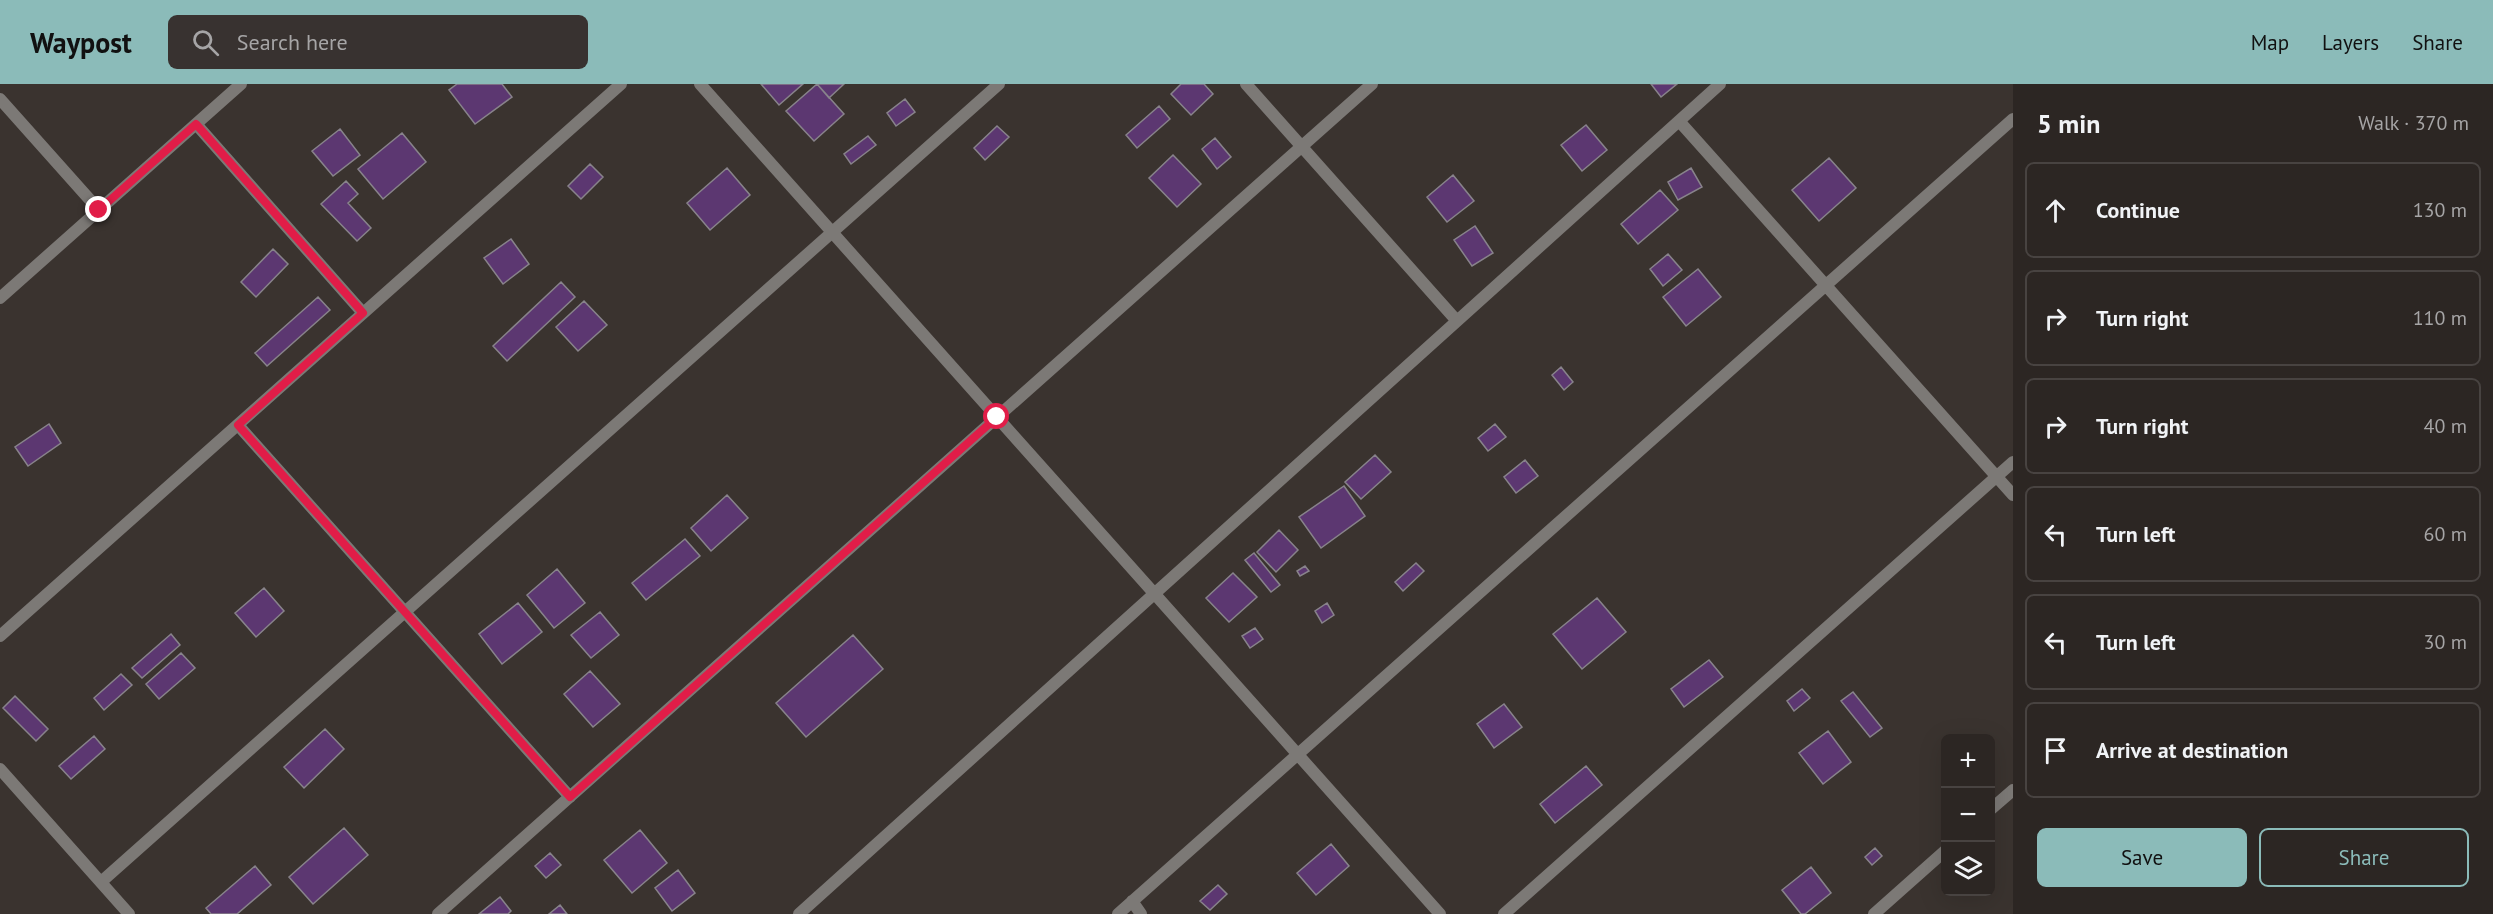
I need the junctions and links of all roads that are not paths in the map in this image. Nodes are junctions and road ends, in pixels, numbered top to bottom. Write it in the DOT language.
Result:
graph roads {
  1 [pos="241,84"];
  2 [pos="621,84"];
  3 [pos="700,84"];
  4 [pos="999,84"];
  5 [pos="1246,84"];
  6 [pos="1372,84"];
  7 [pos="1720,84"];
  8 [pos="0,99"];
  9 [pos="2013,119"];
  10 [pos="1679,121"];
  11 [pos="196,124"];
  12 [pos="1302,146"];
  13 [pos="99,210"];
  14 [pos="832,232"];
  15 [pos="1826,285"];
  16 [pos="0,298"];
  17 [pos="363,313"];
  18 [pos="1456,321"];
  19 [pos="997,417"];
  20 [pos="238,425"];
  21 [pos="2013,462"];
  22 [pos="1996,476"];
  23 [pos="2013,495"];
  24 [pos="1154,594"];
  25 [pos="405,612"];
  26 [pos="0,636"];
  27 [pos="1298,754"];
  28 [pos="0,769"];
  29 [pos="2013,790"];
  30 [pos="570,797"];
  31 [pos="1995,806"];
  32 [pos="1941,854"];
  33 [pos="101,882"];
  34 [pos="1132,901"];
  35 [pos="129,914"];
  36 [pos="438,914"];
  37 [pos="799,914"];
  38 [pos="1118,914"];
  39 [pos="1141,914"];
  40 [pos="1440,914"];
  41 [pos="1504,914"];
  42 [pos="1874,914"];
  1 -- 11 [label="street"];
  2 -- 17 [label="street"];
  3 -- 14 [label="street"];
  4 -- 14 [label="street"];
  5 -- 12 [label="street"];
  6 -- 12 [label="street"];
  7 -- 10 [label="street"];
  8 -- 13 [label="street"];
  9 -- 15 [label="street"];
  10 -- 15 [label="street"];
  10 -- 18 [label="street"];
  11 -- 13 [label="street"];
  11 -- 17 [label="street"];
  12 -- 18 [label="street"];
  12 -- 19 [label="street"];
  13 -- 16 [label="street"];
  14 -- 19 [label="street"];
  14 -- 25 [label="street"];
  15 -- 22 [label="street"];
  15 -- 27 [label="street"];
  17 -- 20 [label="street"];
  18 -- 24 [label="street"];
  19 -- 24 [label="street"];
  19 -- 30 [label="street"];
  20 -- 25 [label="street"];
  20 -- 26 [label="street"];
  21 -- 22 [label="street"];
  22 -- 23 [label="street"];
  22 -- 41 [label="street"];
  24 -- 27 [label="street"];
  24 -- 37 [label="street"];
  25 -- 30 [label="street"];
  25 -- 33 [label="street"];
  27 -- 34 [label="street"];
  27 -- 40 [label="street"];
  28 -- 33 [label="street"];
  29 -- 31 [label="street"];
  30 -- 36 [label="street"];
  32 -- 42 [label="street"];
  33 -- 35 [label="street"];
  34 -- 38 [label="street"];
  34 -- 39 [label="street"];
}
